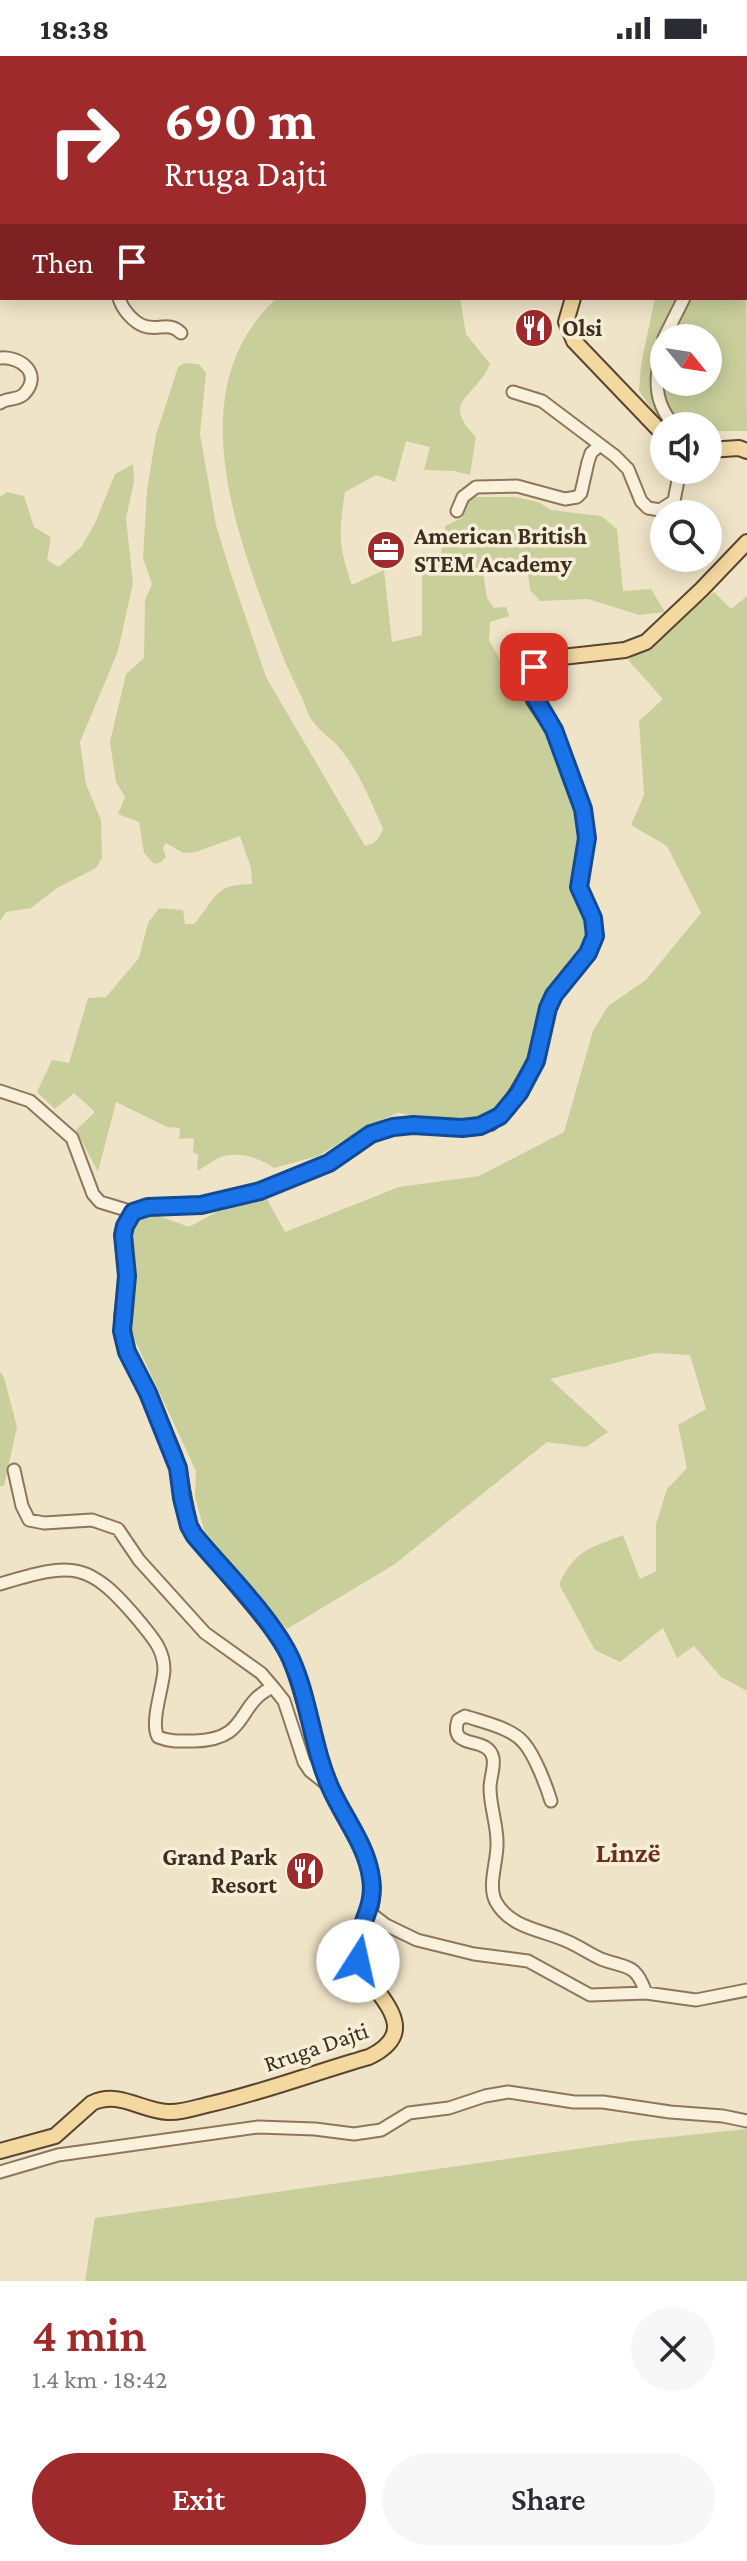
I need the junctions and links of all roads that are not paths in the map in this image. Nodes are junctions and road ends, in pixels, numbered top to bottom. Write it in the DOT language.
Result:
graph roads {
  1 [pos="120,300"];
  2 [pos="572,300"];
  3 [pos="683,300"];
  4 [pos="671,324"];
  5 [pos="181,333"];
  6 [pos="0,358"];
  7 [pos="513,392"];
  8 [pos="0,403"];
  9 [pos="650,420"];
  10 [pos="600,445"];
  11 [pos="722,449"];
  12 [pos="747,451"];
  13 [pos="678,484"];
  14 [pos="457,511"];
  15 [pos="747,542"];
  16 [pos="0,1091"];
  17 [pos="133,1212"];
  18 [pos="14,1470"];
  19 [pos="0,1584"];
  20 [pos="273,1687"];
  21 [pos="329,1787"];
  22 [pos="551,1801"];
  23 [pos="369,1912"];
  24 [pos="747,1990"];
  25 [pos="646,1993"];
  26 [pos="747,2121"];
  27 [pos="0,2151"];
  28 [pos="0,2172"];
  1 -- 5 [label="street"];
  2 -- 9 [label="main road"];
  3 -- 4 [label="street"];
  6 -- 8 [label="street"];
  7 -- 10 [label="street"];
  10 -- 13 [label="street"];
  10 -- 14 [label="street"];
  11 -- 12 [label="main road"];
  15 -- 17 [label="main road"];
  16 -- 17 [label="street"];
  17 -- 21 [label="main road, Rruga Dajti"];
  18 -- 20 [label="street"];
  19 -- 20 [label="street"];
  20 -- 21 [label="street"];
  21 -- 23 [label="main road, Rruga Dajti"];
  22 -- 25 [label="street"];
  23 -- 25 [label="street"];
  23 -- 27 [label="main road, Rruga Dajti"];
  24 -- 25 [label="street"];
  26 -- 28 [label="street"];
}
